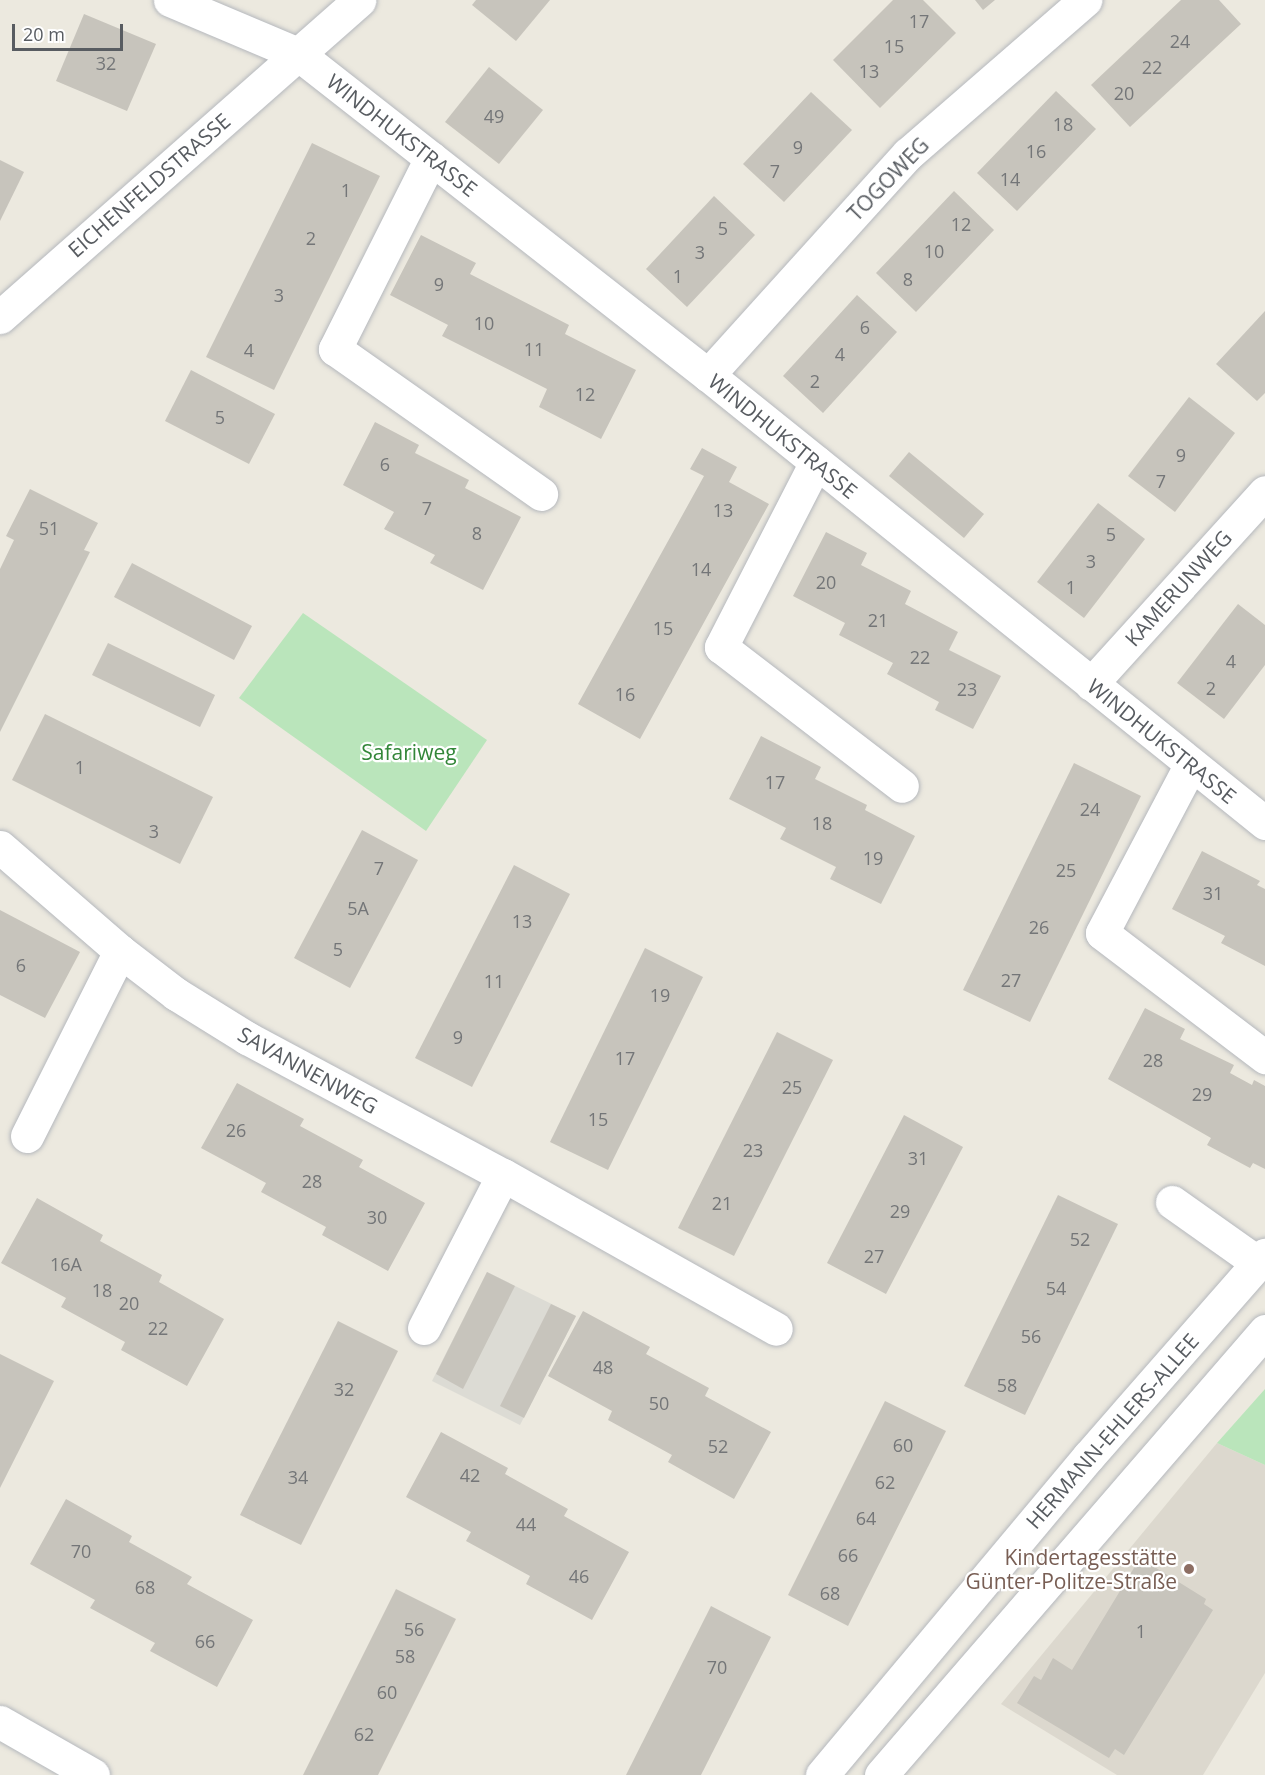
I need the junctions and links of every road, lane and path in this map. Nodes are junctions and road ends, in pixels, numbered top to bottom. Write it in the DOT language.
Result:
graph roads {
  1 [pos="170,0"];
  2 [pos="359,0"];
  3 [pos="1085,0"];
  4 [pos="298,54"];
  5 [pos="431,158"];
  6 [pos="0,317"];
  7 [pos="708,375"];
  8 [pos="816,462"];
  9 [pos="1265,492"];
  10 [pos="541,494"];
  11 [pos="1091,684"];
  12 [pos="1191,764"];
  13 [pos="902,786"];
  14 [pos="1265,822"];
  15 [pos="0,847"];
  16 [pos="120,951"];
  17 [pos="1265,1057"];
  18 [pos="27,1136"];
  19 [pos="503,1175"];
  20 [pos="1172,1202"];
  21 [pos="1261,1259"];
  22 [pos="424,1328"];
  23 [pos="776,1329"];
  24 [pos="1265,1332"];
  25 [pos="0,1722"];
  26 [pos="93,1775"];
  27 [pos="822,1775"];
  28 [pos="881,1775"];
  1 -- 4 [label="street"];
  2 -- 4 [label="street, EICHENFELDSTRASSE"];
  3 -- 7 [label="street, TOGOWEG"];
  4 -- 5 [label="street, WINDHUKSTRASSE"];
  4 -- 6 [label="street, EICHENFELDSTRASSE"];
  5 -- 7 [label="street, WINDHUKSTRASSE"];
  5 -- 10 [label="street"];
  7 -- 8 [label="street, WINDHUKSTRASSE"];
  8 -- 11 [label="street, WINDHUKSTRASSE"];
  8 -- 13 [label="street"];
  9 -- 11 [label="street, KAMERUNWEG"];
  11 -- 12 [label="street, WINDHUKSTRASSE"];
  12 -- 14 [label="street, WINDHUKSTRASSE"];
  12 -- 17 [label="street"];
  15 -- 16 [label="street, SAVANNENWEG"];
  16 -- 18 [label="street"];
  16 -- 19 [label="street, SAVANNENWEG"];
  19 -- 22 [label="street"];
  19 -- 23 [label="street, SAVANNENWEG"];
  20 -- 21 [label="street"];
  21 -- 27 [label="street, HERMANN-EHLERS-ALLEE"];
  24 -- 28 [label="street"];
  25 -- 26 [label="street"];
}
